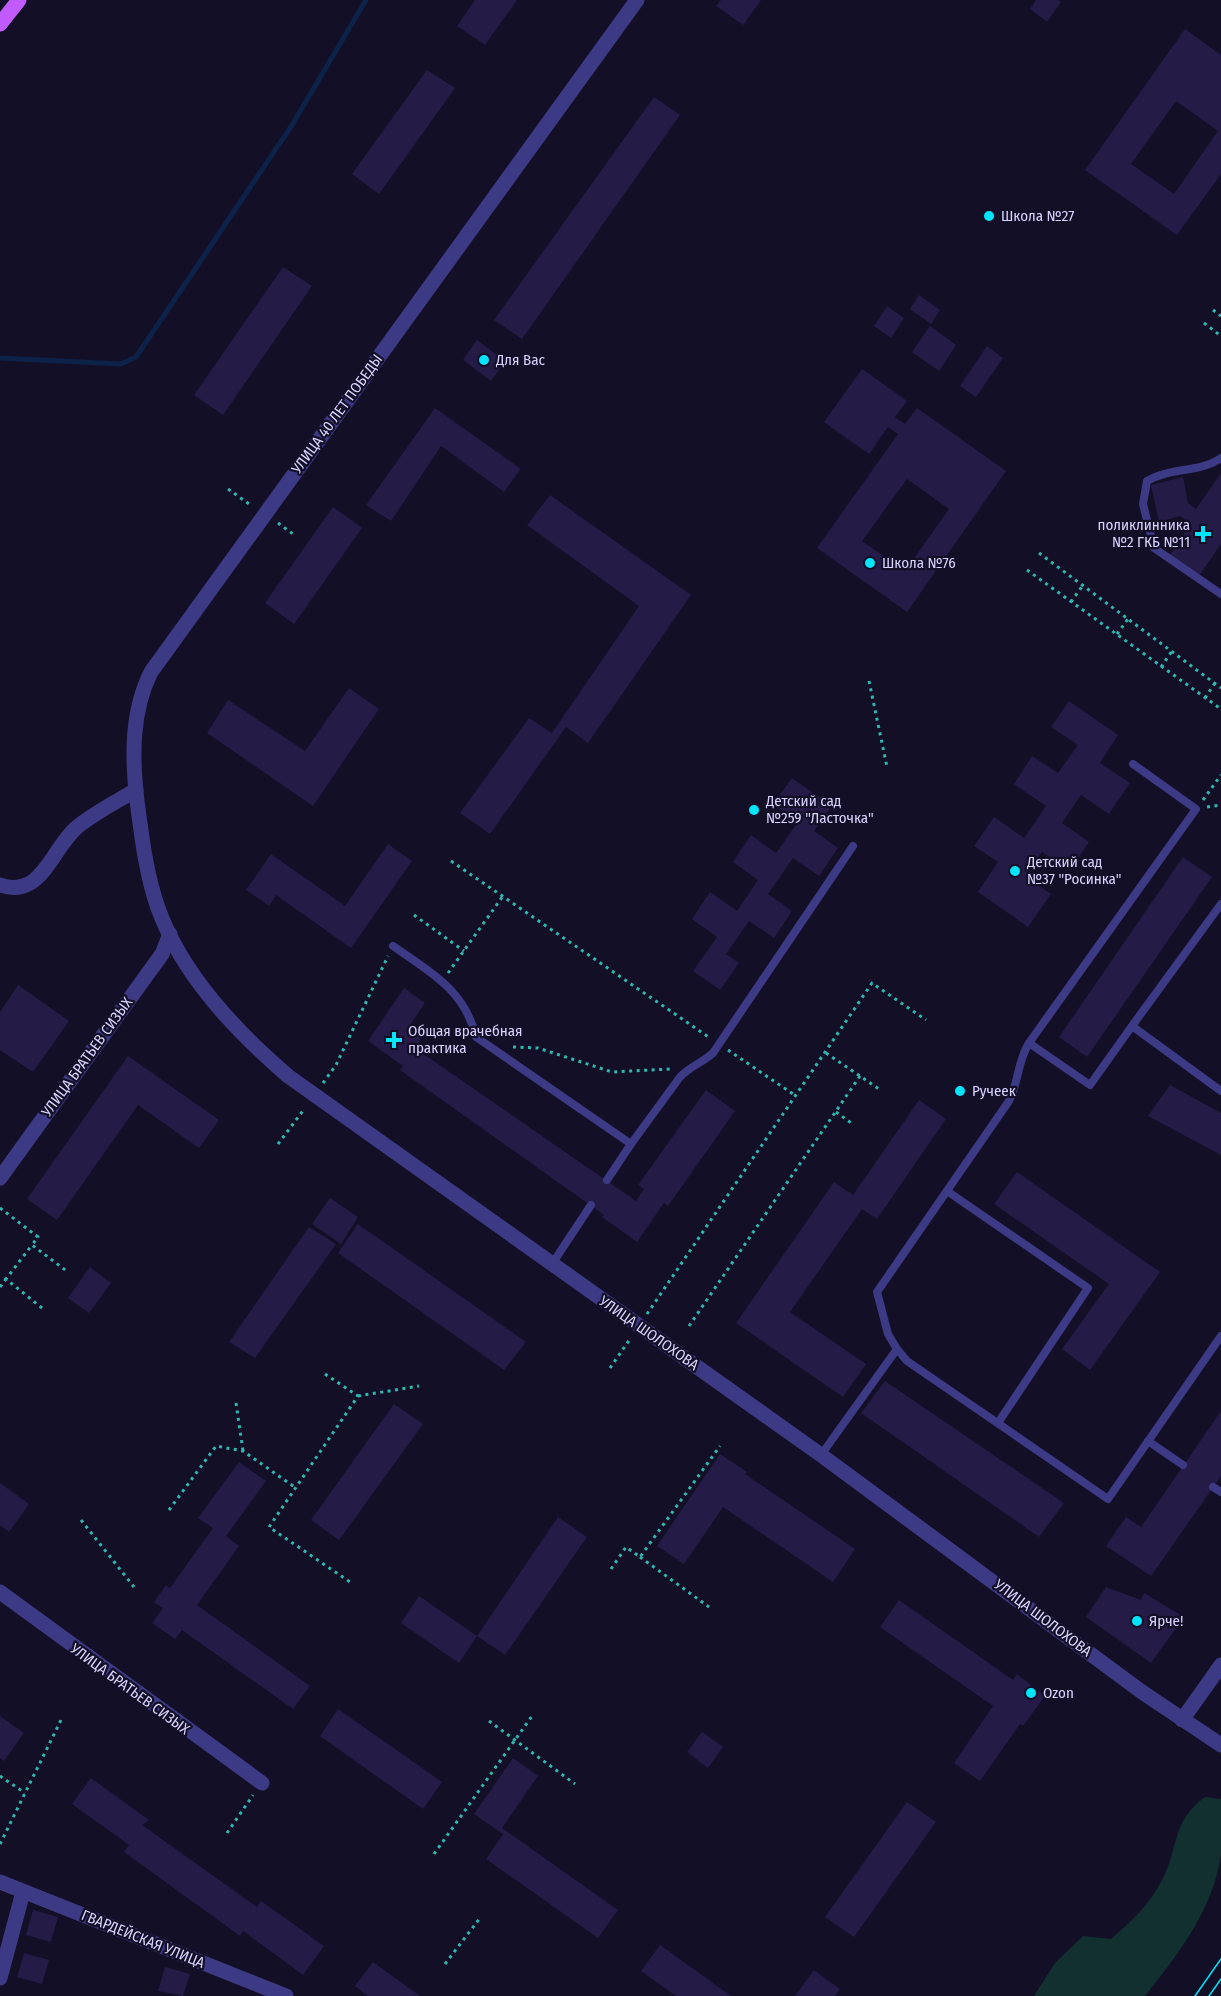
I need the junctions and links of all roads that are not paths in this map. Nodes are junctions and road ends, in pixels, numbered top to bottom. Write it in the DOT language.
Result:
graph roads {
  1 [pos="19,0"];
  2 [pos="638,0"];
  3 [pos="0,24"];
  4 [pos="1221,458"];
  5 [pos="1221,594"];
  6 [pos="1133,764"];
  7 [pos="136,790"];
  8 [pos="853,846"];
  9 [pos="145,862"];
  10 [pos="0,885"];
  11 [pos="1221,904"];
  12 [pos="170,934"];
  13 [pos="393,946"];
  14 [pos="1132,1026"];
  15 [pos="1029,1043"];
  16 [pos="1221,1091"];
  17 [pos="631,1144"];
  18 [pos="0,1178"];
  19 [pos="607,1180"];
  20 [pos="947,1191"];
  21 [pos="591,1205"];
  22 [pos="552,1264"];
  23 [pos="1221,1336"];
  24 [pos="897,1349"];
  25 [pos="998,1423"];
  26 [pos="1148,1441"];
  27 [pos="821,1455"];
  28 [pos="1183,1465"];
  29 [pos="0,1593"];
  30 [pos="1221,1665"];
  31 [pos="1182,1720"];
  32 [pos="1221,1745"];
  33 [pos="262,1783"];
  34 [pos="0,1882"];
  35 [pos="24,1892"];
  36 [pos="0,1978"];
  37 [pos="286,1996"];
  1 -- 3 [label="main road"];
  2 -- 7 [label="street, УЛИЦА 40 ЛЕТ ПОБЕДЫ"];
  4 -- 5 [label="lane"];
  6 -- 15 [label="lane"];
  7 -- 9 [label="street, УЛИЦА 40 ЛЕТ ПОБЕДЫ"];
  7 -- 10 [label="street"];
  8 -- 17 [label="lane"];
  9 -- 12 [label="street, УЛИЦА ШОЛОХОВА"];
  11 -- 14 [label="lane"];
  12 -- 18 [label="street, УЛИЦА БРАТЬЕВ СИЗЫХ"];
  12 -- 22 [label="street, УЛИЦА ШОЛОХОВА"];
  13 -- 17 [label="lane"];
  14 -- 15 [label="lane"];
  14 -- 16 [label="lane"];
  15 -- 20 [label="lane"];
  17 -- 19 [label="lane"];
  20 -- 24 [label="lane"];
  20 -- 25 [label="lane"];
  21 -- 22 [label="lane"];
  22 -- 27 [label="street, УЛИЦА ШОЛОХОВА"];
  23 -- 26 [label="lane"];
  24 -- 25 [label="lane"];
  24 -- 27 [label="lane"];
  25 -- 26 [label="lane"];
  26 -- 28 [label="lane"];
  27 -- 31 [label="street, УЛИЦА ШОЛОХОВА"];
  29 -- 33 [label="street, УЛИЦА БРАТЬЕВ СИЗЫХ"];
  30 -- 31 [label="street"];
  31 -- 32 [label="street, УЛИЦА ШОЛОХОВА"];
  34 -- 35 [label="street, ГВАРДЕЙСКАЯ УЛИЦА"];
  35 -- 36 [label="street"];
  35 -- 37 [label="street, ГВАРДЕЙСКАЯ УЛИЦА"];
}
